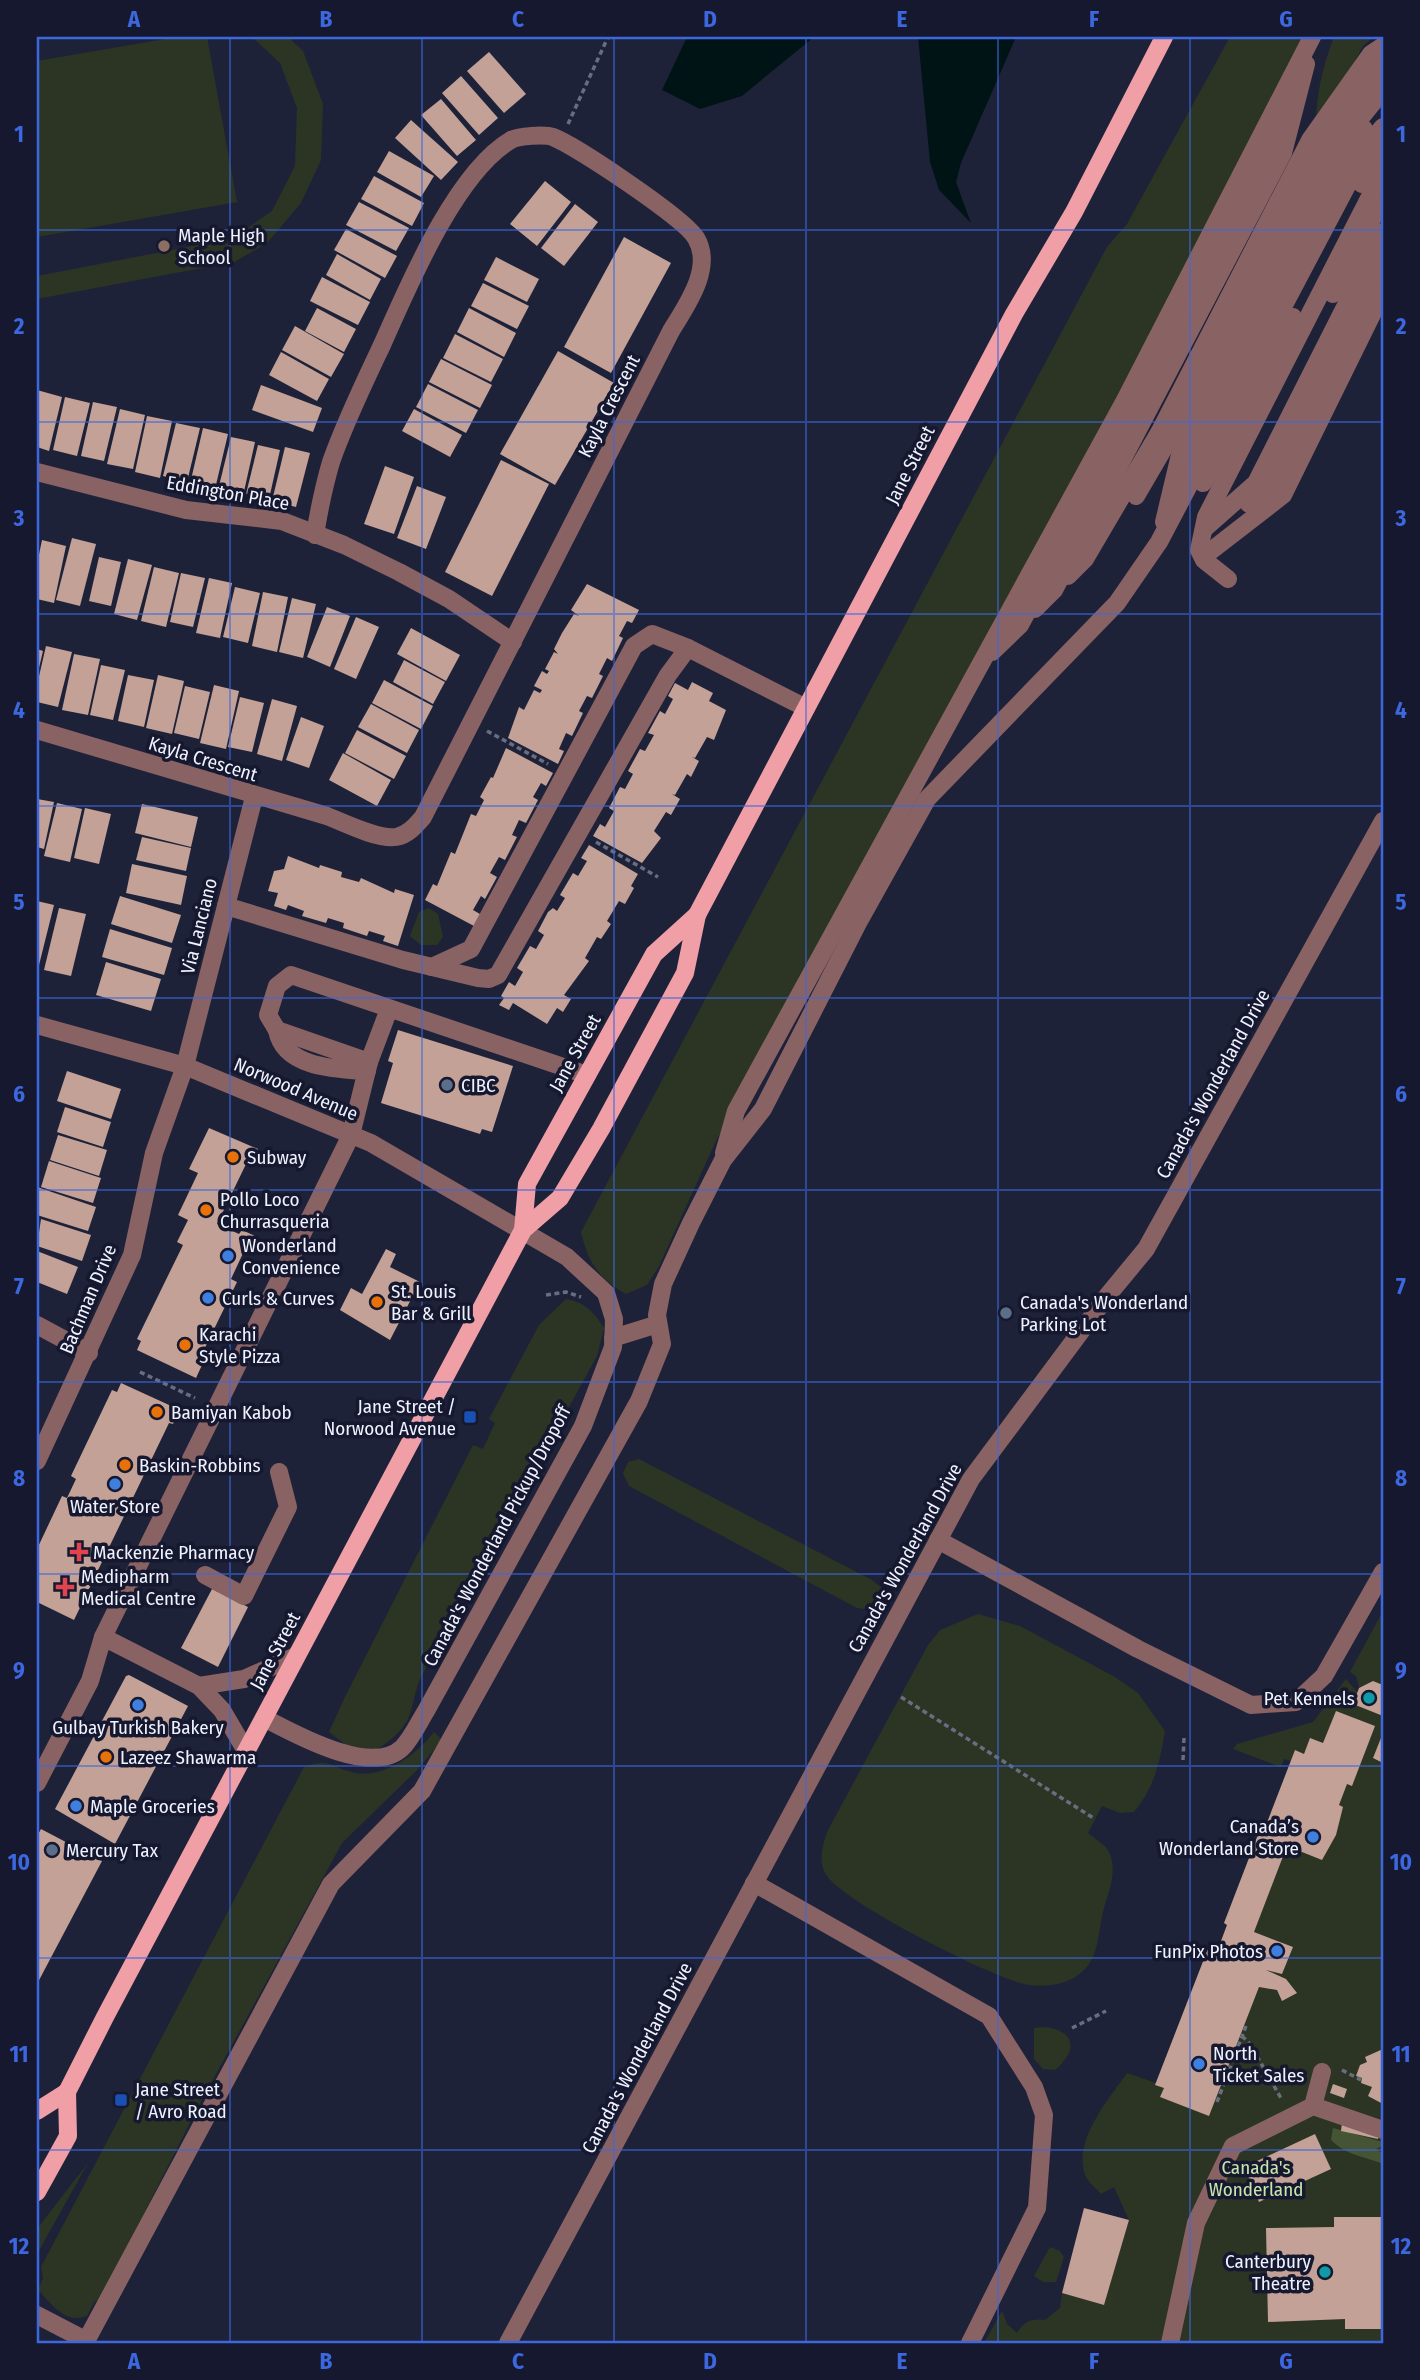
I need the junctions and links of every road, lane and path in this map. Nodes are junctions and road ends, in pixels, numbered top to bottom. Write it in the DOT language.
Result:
graph roads {
  1 [pos="608,37"];
  2 [pos="1164,37"];
  3 [pos="1312,37"];
  4 [pos="1383,46"];
  5 [pos="1383,66"];
  6 [pos="1383,90"];
  7 [pos="1383,108"];
  8 [pos="1383,127"];
  9 [pos="559,141"];
  10 [pos="1383,147"];
  11 [pos="1383,171"];
  12 [pos="1383,198"];
  13 [pos="1383,232"];
  14 [pos="1383,260"];
  15 [pos="1383,292"];
  16 [pos="37,472"];
  17 [pos="1214,501"];
  18 [pos="315,535"];
  19 [pos="1159,542"];
  20 [pos="1202,544"];
  21 [pos="1085,559"];
  22 [pos="1228,579"];
  23 [pos="1054,590"];
  24 [pos="1020,625"];
  25 [pos="513,642"];
  26 [pos="688,648"];
  27 [pos="979,666"];
  28 [pos="806,708"];
  29 [pos="471,722"];
  30 [pos="37,730"];
  31 [pos="565,774"];
  32 [pos="254,797"];
  33 [pos="1383,821"];
  34 [pos="579,832"];
  35 [pos="658,877"];
  36 [pos="226,906"];
  37 [pos="697,915"];
  38 [pos="432,967"];
  39 [pos="389,1009"];
  40 [pos="37,1025"];
  41 [pos="185,1066"];
  42 [pos="368,1066"];
  43 [pos="587,1075"];
  44 [pos="351,1135"];
  45 [pos="723,1160"];
  46 [pos="523,1230"];
  47 [pos="546,1295"];
  48 [pos="589,1304"];
  49 [pos="658,1324"];
  50 [pos="37,1325"];
  51 [pos="613,1338"];
  52 [pos="89,1353"];
  53 [pos="140,1372"];
  54 [pos="195,1398"];
  55 [pos="37,1461"];
  56 [pos="279,1472"];
  57 [pos="938,1540"];
  58 [pos="1383,1572"];
  59 [pos="205,1576"];
  60 [pos="103,1637"];
  61 [pos="296,1656"];
  62 [pos="199,1686"];
  63 [pos="901,1697"];
  64 [pos="264,1718"];
  65 [pos="1184,1738"];
  66 [pos="246,1751"];
  67 [pos="1183,1760"];
  68 [pos="37,1783"];
  69 [pos="1095,1819"];
  70 [pos="754,1883"];
  71 [pos="1106,2011"];
  72 [pos="1246,2026"];
  73 [pos="1072,2028"];
  74 [pos="1242,2036"];
  75 [pos="1330,2069"];
  76 [pos="1361,2080"];
  77 [pos="66,2092"];
  78 [pos="1217,2102"];
  79 [pos="1313,2106"];
  80 [pos="37,2111"];
  81 [pos="1296,2115"];
  82 [pos="1383,2130"];
  83 [pos="37,2192"];
  84 [pos="37,2315"];
  85 [pos="86,2342"];
  86 [pos="508,2343"];
  87 [pos="970,2343"];
  88 [pos="1170,2343"];
  1 -- 9 [label="path"];
  2 -- 28 [label="main road, Jane Street"];
  3 -- 23 [label="street"];
  3 -- 24 [label="street"];
  3 -- 27 [label="street"];
  4 -- 21 [label="street"];
  5 -- 21 [label="street"];
  6 -- 19 [label="street"];
  7 -- 19 [label="street"];
  8 -- 19 [label="street"];
  9 -- 18 [label="street, Kayla Crescent"];
  9 -- 25 [label="street, Kayla Crescent"];
  10 -- 19 [label="street"];
  11 -- 17 [label="street"];
  12 -- 17 [label="street"];
  13 -- 20 [label="street"];
  14 -- 20 [label="street"];
  15 -- 20 [label="street"];
  16 -- 18 [label="street, Eddington Place"];
  17 -- 20 [label="street"];
  18 -- 25 [label="street, Eddington Place"];
  19 -- 45 [label="street"];
  20 -- 22 [label="street"];
  21 -- 23 [label="street"];
  23 -- 24 [label="street"];
  24 -- 27 [label="street"];
  25 -- 29 [label="street, Kayla Crescent"];
  26 -- 28 [label="street"];
  26 -- 31 [label="street"];
  26 -- 34 [label="street"];
  27 -- 45 [label="street"];
  28 -- 37 [label="main road, Jane Street"];
  29 -- 31 [label="path"];
  29 -- 32 [label="street, Kayla Crescent"];
  30 -- 32 [label="street, Kayla Crescent"];
  31 -- 38 [label="street"];
  32 -- 36 [label="street, Via Lanciano"];
  33 -- 57 [label="street, Canada's Wonderland Drive"];
  34 -- 35 [label="path"];
  34 -- 38 [label="street"];
  36 -- 38 [label="street"];
  36 -- 41 [label="street, Via Lanciano"];
  37 -- 43 [label="main road, Jane Street"];
  37 -- 46 [label="main road, Jane Street"];
  39 -- 42 [label="street"];
  39 -- 42 [label="street"];
  39 -- 43 [label="street"];
  40 -- 41 [label="street, Norwood Avenue"];
  41 -- 44 [label="street, Norwood Avenue"];
  41 -- 52 [label="street, Bachman Drive"];
  42 -- 44 [label="street"];
  43 -- 46 [label="main road, Jane Street"];
  44 -- 46 [label="street, Norwood Avenue"];
  44 -- 60 [label="street"];
  45 -- 49 [label="street"];
  46 -- 51 [label="street, Canada's Wonderland Pickup/Dropoff"];
  46 -- 61 [label="main road, Jane Street"];
  47 -- 48 [label="path"];
  49 -- 51 [label="street"];
  49 -- 85 [label="street"];
  50 -- 52 [label="street"];
  51 -- 64 [label="street, Canada's Wonderland Pickup/Dropoff"];
  52 -- 55 [label="street, Bachman Drive"];
  53 -- 54 [label="path"];
  56 -- 59 [label="street"];
  57 -- 58 [label="street"];
  57 -- 70 [label="street, Canada's Wonderland Drive"];
  60 -- 62 [label="street"];
  60 -- 68 [label="street"];
  61 -- 62 [label="street"];
  61 -- 64 [label="main road, Jane Street"];
  62 -- 66 [label="street"];
  63 -- 69 [label="path"];
  64 -- 66 [label="main road, Jane Street"];
  65 -- 67 [label="path"];
  66 -- 77 [label="main road, Jane Street"];
  70 -- 86 [label="street, Canada's Wonderland Drive"];
  70 -- 87 [label="street"];
  71 -- 73 [label="path"];
  72 -- 74 [label="path"];
  74 -- 78 [label="path"];
  74 -- 81 [label="path"];
  75 -- 76 [label="path"];
  75 -- 79 [label="street"];
  77 -- 80 [label="main road, Jane Street"];
  77 -- 83 [label="main road"];
  79 -- 81 [label="street"];
  79 -- 82 [label="street"];
  81 -- 88 [label="street"];
  84 -- 85 [label="street"];
}
